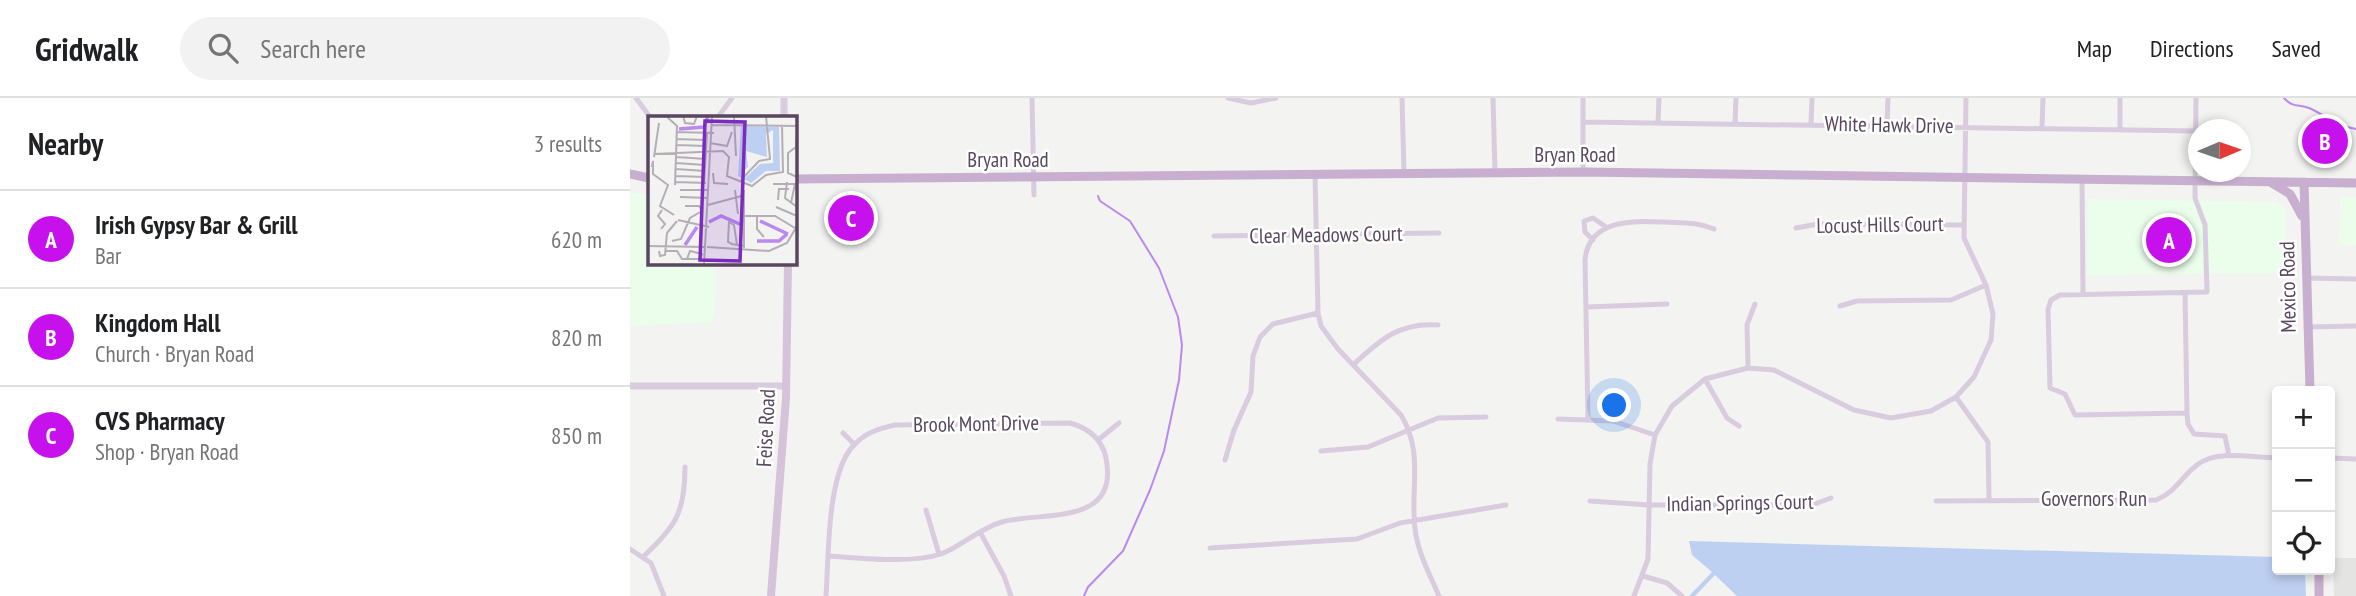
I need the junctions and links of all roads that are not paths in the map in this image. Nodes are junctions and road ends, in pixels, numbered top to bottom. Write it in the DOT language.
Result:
graph roads {
  1 [pos="636,98"];
  2 [pos="732,98"];
  3 [pos="1032,98"];
  4 [pos="1228,98"];
  5 [pos="1276,98"];
  6 [pos="1402,98"];
  7 [pos="1493,98"];
  8 [pos="1583,98"];
  9 [pos="1659,98"];
  10 [pos="1736,98"];
  11 [pos="1812,98"];
  12 [pos="1888,98"];
  13 [pos="1966,98"];
  14 [pos="2043,98"];
  15 [pos="2120,98"];
  16 [pos="2196,98"];
  17 [pos="649,116"];
  18 [pos="719,116"];
  19 [pos="2195,119"];
  20 [pos="1583,122"];
  21 [pos="1658,122"];
  22 [pos="1735,124"];
  23 [pos="1811,124"];
  24 [pos="1887,126"];
  25 [pos="1966,126"];
  26 [pos="2042,127"];
  27 [pos="2120,129"];
  28 [pos="2188,131"];
  29 [pos="1495,173"];
  30 [pos="1583,173"];
  31 [pos="630,174"];
  32 [pos="1404,174"];
  33 [pos="1315,175"];
  34 [pos="1034,177"];
  35 [pos="1965,177"];
  36 [pos="648,178"];
  37 [pos="2082,179"];
  38 [pos="796,180"];
  39 [pos="2188,180"];
  40 [pos="2251,181"];
  41 [pos="2269,181"];
  42 [pos="2196,182"];
  43 [pos="2304,182"];
  44 [pos="2356,183"];
  45 [pos="1034,195"];
  46 [pos="2305,221"];
  47 [pos="1964,225"];
  48 [pos="1606,227"];
  49 [pos="1796,228"];
  50 [pos="1714,229"];
  51 [pos="1439,233"];
  52 [pos="1317,234"];
  53 [pos="1213,236"];
  54 [pos="1593,240"];
  55 [pos="788,264"];
  56 [pos="2306,278"];
  57 [pos="2356,279"];
  58 [pos="1986,285"];
  59 [pos="2216,291"];
  60 [pos="2207,292"];
  61 [pos="2185,293"];
  62 [pos="2083,294"];
  63 [pos="1667,304"];
  64 [pos="1755,304"];
  65 [pos="1840,306"];
  66 [pos="1586,307"];
  67 [pos="1318,313"];
  68 [pos="1438,325"];
  69 [pos="2356,326"];
  70 [pos="2306,327"];
  71 [pos="1354,364"];
  72 [pos="1748,368"];
  73 [pos="1705,379"];
  74 [pos="630,386"];
  75 [pos="786,386"];
  76 [pos="2310,386"];
  77 [pos="1956,397"];
  78 [pos="2187,413"];
  79 [pos="1486,417"];
  80 [pos="1558,419"];
  81 [pos="1588,419"];
  82 [pos="1119,422"];
  83 [pos="1739,426"];
  84 [pos="1409,429"];
  85 [pos="843,433"];
  86 [pos="1655,435"];
  87 [pos="1098,440"];
  88 [pos="854,444"];
  89 [pos="1321,451"];
  90 [pos="2229,456"];
  91 [pos="2272,458"];
  92 [pos="2335,458"];
  93 [pos="2356,459"];
  94 [pos="1225,460"];
  95 [pos="685,467"];
  96 [pos="1831,498"];
  97 [pos="1989,498"];
  98 [pos="1590,500"];
  99 [pos="1936,501"];
  100 [pos="1506,505"];
  101 [pos="1649,505"];
  102 [pos="926,510"];
  103 [pos="1414,522"];
  104 [pos="980,532"];
  105 [pos="1210,548"];
  106 [pos="630,549"];
  107 [pos="939,554"];
  108 [pos="644,556"];
  109 [pos="829,556"];
  110 [pos="2319,575"];
  111 [pos="1643,576"];
  112 [pos="664,596"];
  113 [pos="771,596"];
  114 [pos="827,596"];
  115 [pos="1011,596"];
  116 [pos="1439,596"];
  117 [pos="1634,596"];
  118 [pos="1682,596"];
  119 [pos="2319,596"];
  1 -- 17 [label="street"];
  2 -- 18 [label="street"];
  3 -- 34 [label="street"];
  4 -- 5 [label="street"];
  6 -- 32 [label="street"];
  7 -- 29 [label="street"];
  8 -- 20 [label="street"];
  9 -- 21 [label="street"];
  10 -- 22 [label="street"];
  11 -- 23 [label="street"];
  12 -- 24 [label="street"];
  13 -- 25 [label="street"];
  14 -- 26 [label="street"];
  15 -- 27 [label="street"];
  16 -- 19 [label="street"];
  20 -- 21 [label="street, White Hawk Drive"];
  20 -- 30 [label="street"];
  21 -- 22 [label="street, White Hawk Drive"];
  22 -- 23 [label="street, White Hawk Drive"];
  23 -- 24 [label="street, White Hawk Drive"];
  24 -- 25 [label="street, White Hawk Drive"];
  25 -- 26 [label="street, White Hawk Drive"];
  25 -- 35 [label="street"];
  26 -- 27 [label="street, White Hawk Drive"];
  27 -- 28 [label="street, White Hawk Drive"];
  29 -- 30 [label="main road, Bryan Road"];
  29 -- 32 [label="main road, Bryan Road"];
  30 -- 35 [label="main road, Bryan Road"];
  31 -- 36 [label="main road"];
  32 -- 33 [label="main road, Bryan Road"];
  33 -- 34 [label="main road, Bryan Road"];
  33 -- 52 [label="street"];
  34 -- 38 [label="main road, Bryan Road"];
  34 -- 45 [label="street"];
  35 -- 37 [label="main road, Bryan Road"];
  35 -- 47 [label="street"];
  37 -- 39 [label="main road, Bryan Road"];
  37 -- 62 [label="street"];
  40 -- 41 [label="main road, Bryan Road"];
  41 -- 43 [label="main road, Bryan Road"];
  41 -- 46 [label="main road"];
  42 -- 60 [label="street"];
  43 -- 44 [label="main road, Bryan Road"];
  43 -- 46 [label="main road, Mexico Road"];
  46 -- 56 [label="main road, Mexico Road"];
  47 -- 49 [label="street, Locust Hills Court"];
  47 -- 58 [label="street"];
  48 -- 50 [label="street"];
  48 -- 54 [label="street"];
  48 -- 54 [label="street"];
  51 -- 52 [label="street, Clear Meadows Court"];
  52 -- 53 [label="street, Clear Meadows Court"];
  52 -- 67 [label="street"];
  54 -- 66 [label="street"];
  55 -- 75 [label="main road, Feise Road"];
  56 -- 57 [label="street"];
  56 -- 70 [label="main road, Mexico Road"];
  58 -- 65 [label="street"];
  58 -- 77 [label="street"];
  59 -- 60 [label="street"];
  60 -- 61 [label="street"];
  61 -- 62 [label="street"];
  61 -- 78 [label="street"];
  62 -- 78 [label="street"];
  63 -- 66 [label="street"];
  64 -- 72 [label="street"];
  66 -- 81 [label="street"];
  67 -- 71 [label="street"];
  67 -- 94 [label="street"];
  68 -- 71 [label="street"];
  69 -- 70 [label="street"];
  70 -- 76 [label="main road, Mexico Road"];
  71 -- 84 [label="street"];
  72 -- 73 [label="street"];
  72 -- 77 [label="street"];
  73 -- 83 [label="street"];
  73 -- 86 [label="street"];
  74 -- 75 [label="street"];
  75 -- 113 [label="main road, Feise Road"];
  77 -- 97 [label="street"];
  78 -- 90 [label="street"];
  79 -- 84 [label="street"];
  80 -- 81 [label="street"];
  81 -- 86 [label="street"];
  82 -- 87 [label="street"];
  84 -- 89 [label="street"];
  84 -- 103 [label="street"];
  85 -- 88 [label="street"];
  86 -- 101 [label="street"];
  87 -- 88 [label="street, Brook Mont Drive"];
  87 -- 104 [label="street"];
  88 -- 109 [label="street"];
  90 -- 91 [label="street, Governors Run"];
  90 -- 97 [label="street, Governors Run"];
  92 -- 93 [label="street"];
  95 -- 108 [label="street"];
  96 -- 101 [label="street, Indian Springs Court"];
  97 -- 99 [label="street, Governors Run"];
  98 -- 101 [label="street, Indian Springs Court"];
  100 -- 103 [label="street"];
  101 -- 111 [label="street"];
  102 -- 107 [label="street"];
  103 -- 105 [label="street"];
  103 -- 116 [label="street"];
  104 -- 107 [label="street"];
  104 -- 115 [label="street"];
  106 -- 108 [label="street"];
  107 -- 109 [label="street"];
  108 -- 112 [label="street"];
  109 -- 114 [label="street"];
  110 -- 119 [label="main road"];
  111 -- 117 [label="street"];
  111 -- 118 [label="street"];
}
